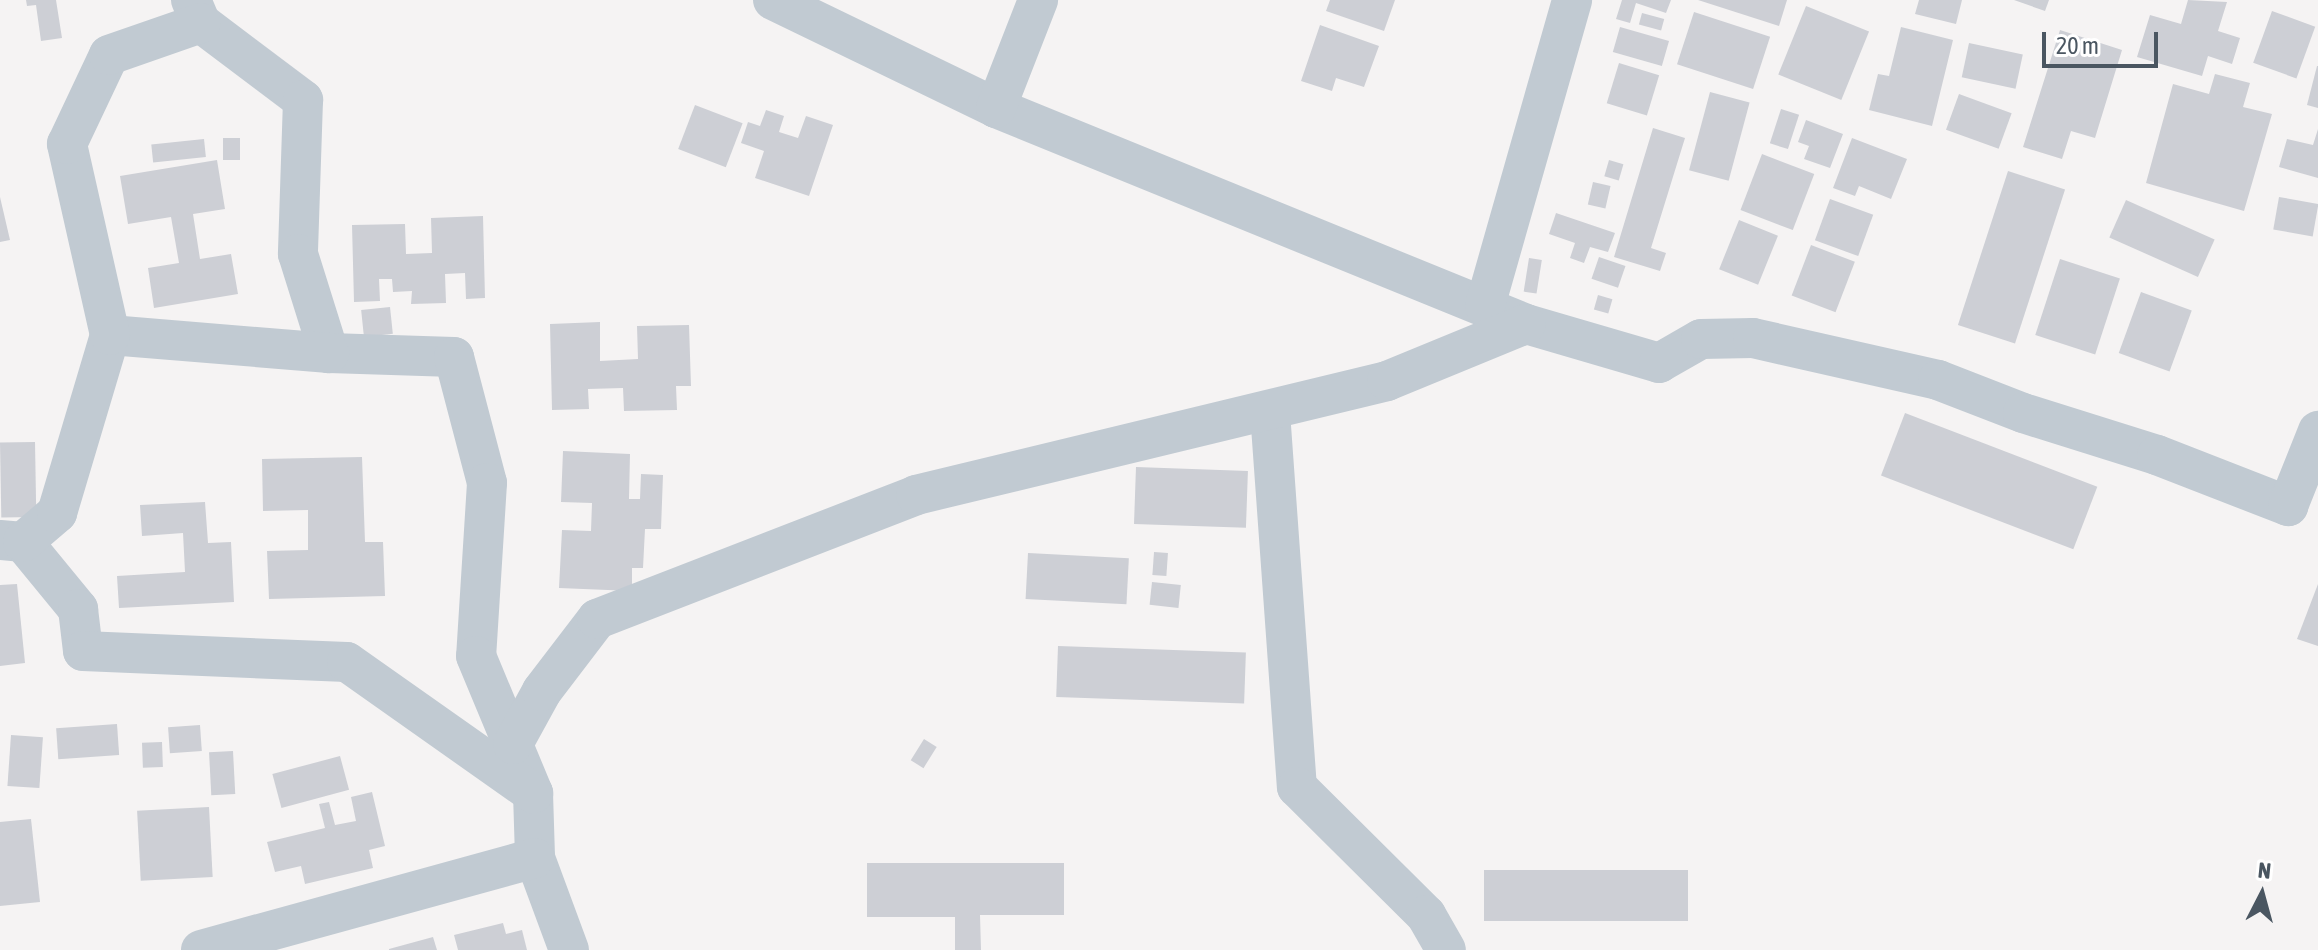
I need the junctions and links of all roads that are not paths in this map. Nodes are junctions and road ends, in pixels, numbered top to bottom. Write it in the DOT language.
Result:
graph roads {
  1 [pos="773,0"];
  2 [pos="1038,0"];
  3 [pos="1572,0"];
  4 [pos="196,11"];
  5 [pos="996,108"];
  6 [pos="1485,306"];
  7 [pos="1526,324"];
  8 [pos="110,335"];
  9 [pos="329,353"];
  10 [pos="1270,412"];
  11 [pos="2318,431"];
  12 [pos="12,541"];
  13 [pos="513,744"];
  14 [pos="533,793"];
  15 [pos="535,858"];
  16 [pos="211,949"];
  17 [pos="569,950"];
  18 [pos="1446,950"];
  1 -- 5 [label="street"];
  2 -- 5 [label="street"];
  3 -- 6 [label="street"];
  4 -- 8 [label="street"];
  4 -- 9 [label="street"];
  5 -- 6 [label="street"];
  6 -- 7 [label="street"];
  7 -- 10 [label="street"];
  7 -- 11 [label="street"];
  8 -- 9 [label="street"];
  8 -- 12 [label="street"];
  9 -- 13 [label="street"];
  10 -- 13 [label="street"];
  10 -- 18 [label="street"];
  12 -- 14 [label="street"];
  13 -- 14 [label="street"];
  14 -- 15 [label="street"];
  15 -- 16 [label="street"];
  15 -- 17 [label="street"];
}
